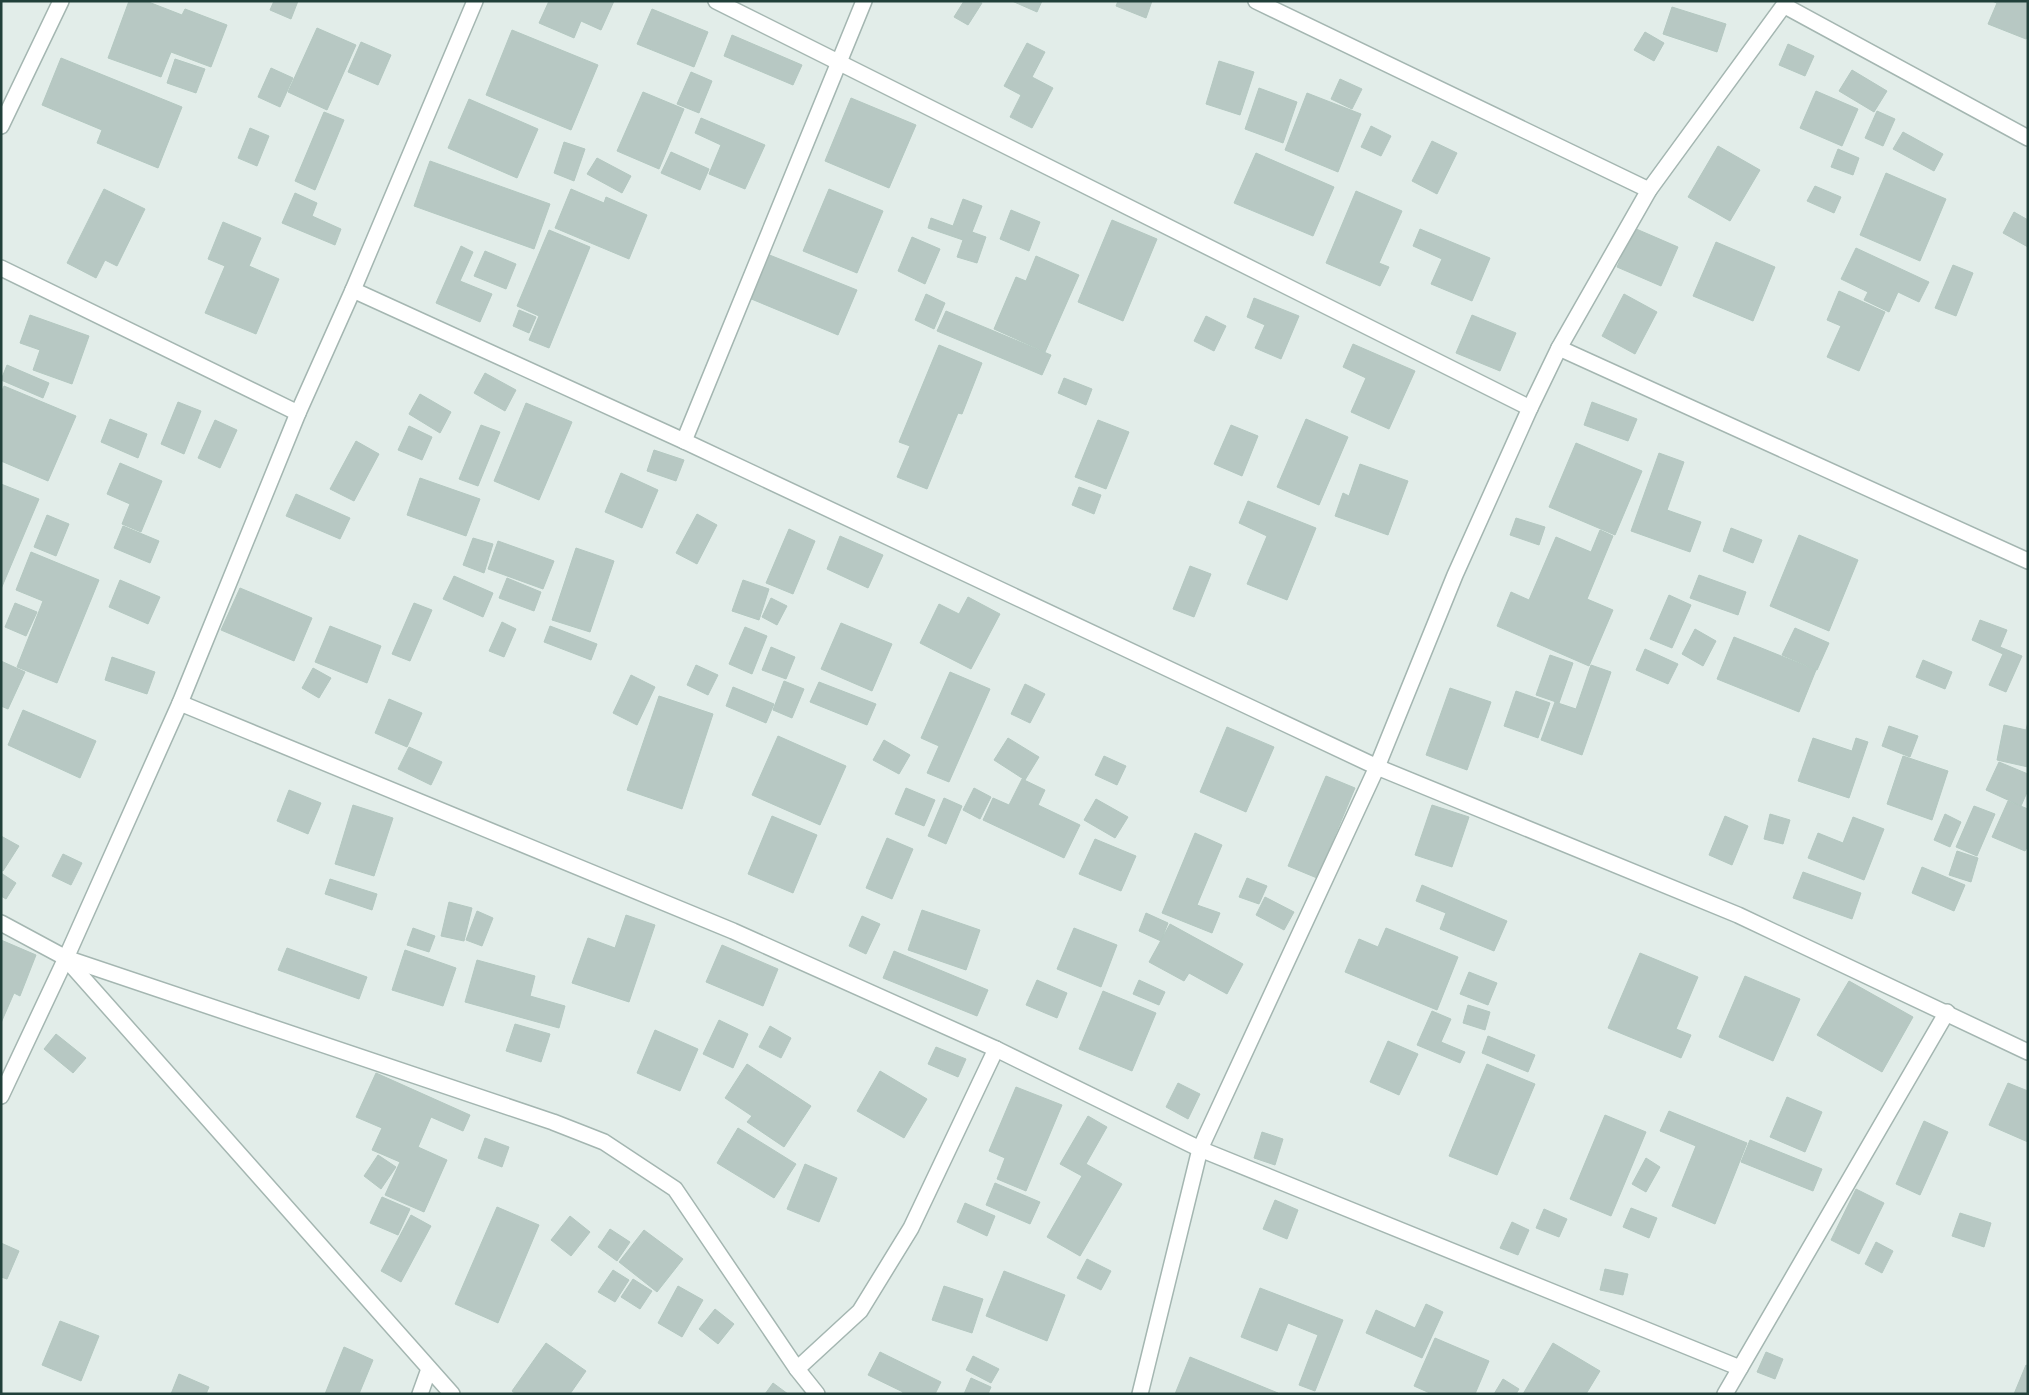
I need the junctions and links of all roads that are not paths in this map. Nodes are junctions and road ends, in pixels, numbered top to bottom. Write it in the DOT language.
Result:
graph roads {
  1 [pos="61,1"];
  2 [pos="475,1"];
  3 [pos="716,1"];
  4 [pos="864,1"];
  5 [pos="1256,1"];
  6 [pos="1786,4"];
  7 [pos="839,63"];
  8 [pos="1,126"];
  9 [pos="2028,138"];
  10 [pos="1649,190"];
  11 [pos="1,268"];
  12 [pos="353,290"];
  13 [pos="1560,348"];
  14 [pos="1530,408"];
  15 [pos="298,412"];
  16 [pos="684,440"];
  17 [pos="2028,561"];
  18 [pos="180,704"];
  19 [pos="1377,767"];
  20 [pos="1,923"];
  21 [pos="66,958"];
  22 [pos="1947,1012"];
  23 [pos="996,1049"];
  24 [pos="2028,1052"];
  25 [pos="1,1096"];
  26 [pos="1200,1148"];
  27 [pos="1740,1368"];
  28 [pos="429,1369"];
  29 [pos="797,1369"];
  30 [pos="420,1394"];
  31 [pos="452,1394"];
  32 [pos="817,1394"];
  33 [pos="1140,1394"];
  34 [pos="1725,1394"];
  1 -- 8 [label="street"];
  2 -- 12 [label="street"];
  3 -- 7 [label="street"];
  4 -- 7 [label="street"];
  5 -- 10 [label="street"];
  6 -- 9 [label="street"];
  6 -- 10 [label="street"];
  7 -- 14 [label="street"];
  7 -- 16 [label="street"];
  10 -- 13 [label="street"];
  11 -- 15 [label="street"];
  12 -- 15 [label="street"];
  12 -- 16 [label="street"];
  13 -- 14 [label="street"];
  13 -- 17 [label="street"];
  14 -- 19 [label="street"];
  15 -- 18 [label="street"];
  16 -- 19 [label="street"];
  18 -- 21 [label="street"];
  18 -- 23 [label="street"];
  19 -- 22 [label="street"];
  19 -- 26 [label="street"];
  20 -- 21 [label="street"];
  21 -- 25 [label="street"];
  21 -- 28 [label="street"];
  21 -- 29 [label="street"];
  22 -- 24 [label="street"];
  22 -- 27 [label="street"];
  23 -- 26 [label="street"];
  23 -- 29 [label="street"];
  26 -- 27 [label="street"];
  26 -- 33 [label="street"];
  27 -- 34 [label="street"];
  28 -- 30 [label="street"];
  28 -- 31 [label="street"];
  29 -- 32 [label="street"];
}
